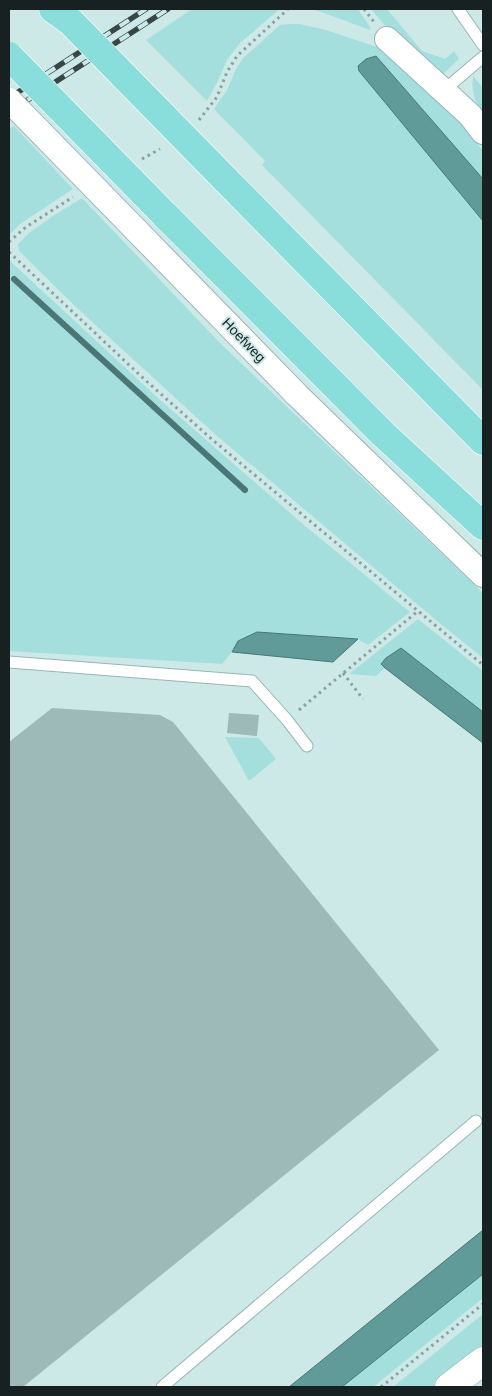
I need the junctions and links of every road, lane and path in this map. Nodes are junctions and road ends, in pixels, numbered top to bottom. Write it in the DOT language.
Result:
graph roads {
  1 [pos="53,9"];
  2 [pos="458,9"];
  3 [pos="387,39"];
  4 [pos="483,45"];
  5 [pos="9,56"];
  6 [pos="483,57"];
  7 [pos="443,92"];
  8 [pos="9,100"];
  9 [pos="483,132"];
  10 [pos="9,252"];
  11 [pos="483,441"];
  12 [pos="483,526"];
  13 [pos="483,575"];
  14 [pos="418,611"];
  15 [pos="9,662"];
  16 [pos="483,664"];
  17 [pos="343,673"];
  18 [pos="363,699"];
  19 [pos="287,720"];
  20 [pos="307,746"];
  21 [pos="476,1121"];
  22 [pos="483,1304"];
  23 [pos="483,1360"];
  24 [pos="162,1387"];
  25 [pos="381,1387"];
  26 [pos="450,1387"];
  1 -- 11 [label="main road, bridge"];
  2 -- 4 [label="lane"];
  3 -- 7 [label="street"];
  5 -- 12 [label="main road, bridge"];
  6 -- 7 [label="lane"];
  7 -- 9 [label="street"];
  8 -- 13 [label="street, Hoefweg, bridge"];
  10 -- 14 [label="path"];
  14 -- 16 [label="path"];
  14 -- 17 [label="path"];
  15 -- 19 [label="lane"];
  17 -- 18 [label="path"];
  17 -- 19 [label="path"];
  19 -- 20 [label="lane"];
  21 -- 24 [label="lane"];
  22 -- 25 [label="path"];
  23 -- 26 [label="street"];
}
